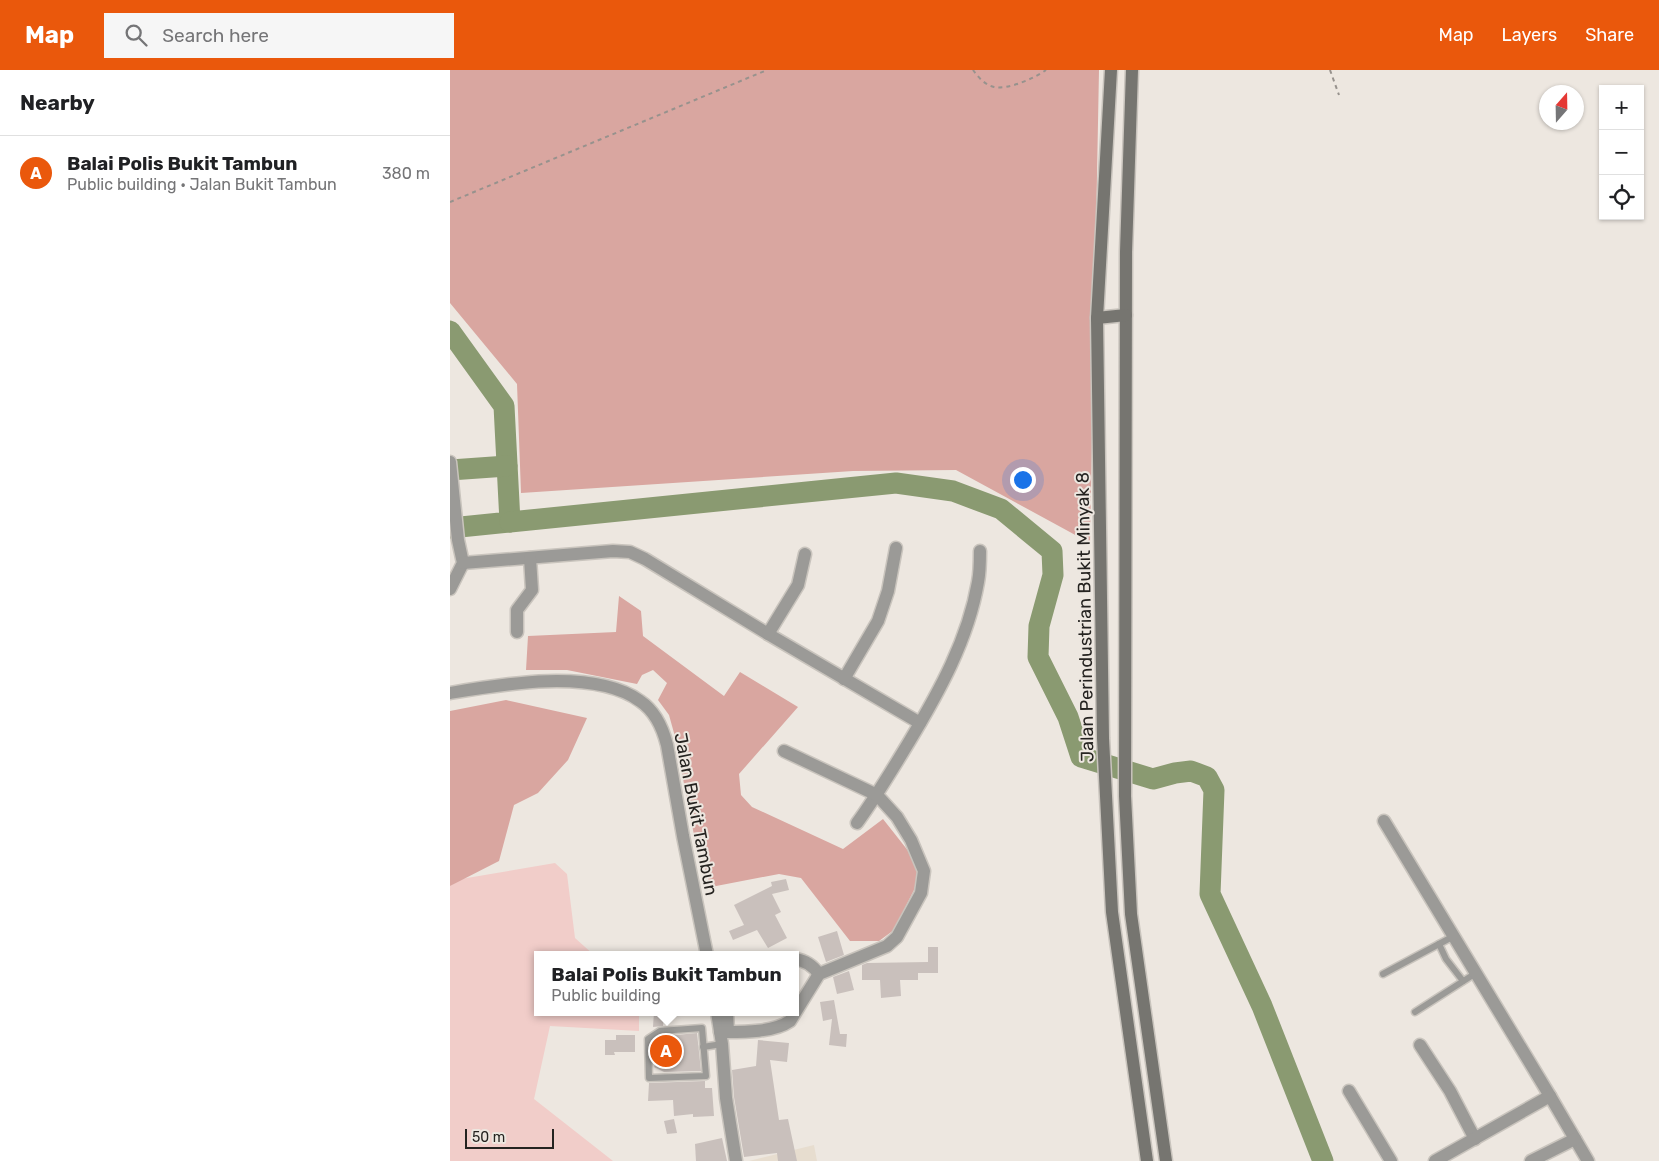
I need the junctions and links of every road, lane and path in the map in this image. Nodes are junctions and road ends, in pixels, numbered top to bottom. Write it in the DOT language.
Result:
graph roads {
  1 [pos="766,70"];
  2 [pos="973,70"];
  3 [pos="1046,70"];
  4 [pos="1111,70"];
  5 [pos="1132,70"];
  6 [pos="1330,70"];
  7 [pos="1339,95"];
  8 [pos="450,202"];
  9 [pos="1126,315"];
  10 [pos="1097,318"];
  11 [pos="450,462"];
  12 [pos="896,548"];
  13 [pos="980,551"];
  14 [pos="805,554"];
  15 [pos="530,558"];
  16 [pos="463,562"];
  17 [pos="450,589"];
  18 [pos="517,632"];
  19 [pos="768,634"];
  20 [pos="844,679"];
  21 [pos="450,693"];
  22 [pos="920,723"];
  23 [pos="784,751"];
  24 [pos="877,795"];
  25 [pos="1384,821"];
  26 [pos="857,823"];
  27 [pos="1454,936"];
  28 [pos="1439,944"];
  29 [pos="706,951"];
  30 [pos="799,960"];
  31 [pos="1476,973"];
  32 [pos="819,974"];
  33 [pos="1383,974"];
  34 [pos="1463,981"];
  35 [pos="799,1006"];
  36 [pos="1415,1012"];
  37 [pos="718,1016"];
  38 [pos="726,1016"];
  39 [pos="793,1016"];
  40 [pos="723,1036"];
  41 [pos="1420,1044"];
  42 [pos="704,1047"];
  43 [pos="1349,1091"];
  44 [pos="1550,1096"];
  45 [pos="1474,1139"];
  46 [pos="1575,1139"];
  47 [pos="736,1161"];
  48 [pos="1148,1161"];
  49 [pos="1166,1161"];
  50 [pos="1391,1161"];
  51 [pos="1435,1161"];
  52 [pos="1531,1161"];
  53 [pos="1588,1161"];
  1 -- 8 [label="path"];
  2 -- 3 [label="path"];
  4 -- 10 [label="street, Jalan Perindustrian Bukit Minyak 8"];
  5 -- 9 [label="street"];
  6 -- 7 [label="path"];
  9 -- 10 [label="street"];
  9 -- 49 [label="street"];
  10 -- 48 [label="street, Jalan Perindustrian Bukit Minyak 8"];
  11 -- 16 [label="street"];
  12 -- 20 [label="street"];
  13 -- 22 [label="street"];
  14 -- 19 [label="street"];
  15 -- 16 [label="street"];
  15 -- 18 [label="street"];
  15 -- 19 [label="street"];
  16 -- 17 [label="street"];
  19 -- 20 [label="street"];
  20 -- 22 [label="street"];
  21 -- 29 [label="street, Jalan Bukit Tambun"];
  22 -- 24 [label="street"];
  23 -- 24 [label="street"];
  24 -- 26 [label="street"];
  24 -- 32 [label="street"];
  25 -- 27 [label="street"];
  27 -- 28 [label="lane"];
  27 -- 31 [label="street"];
  28 -- 33 [label="lane"];
  28 -- 34 [label="lane"];
  30 -- 32 [label="street"];
  31 -- 34 [label="lane"];
  31 -- 44 [label="street"];
  32 -- 35 [label="street"];
  34 -- 36 [label="lane"];
  37 -- 40 [label="street"];
  38 -- 40 [label="street"];
  39 -- 40 [label="street"];
  40 -- 42 [label="lane"];
  40 -- 47 [label="street"];
  41 -- 45 [label="street"];
  42 -- 42 [label="lane"];
  43 -- 50 [label="street"];
  44 -- 45 [label="street"];
  44 -- 46 [label="street"];
  45 -- 51 [label="street"];
  46 -- 52 [label="street"];
  46 -- 53 [label="street"];
}
